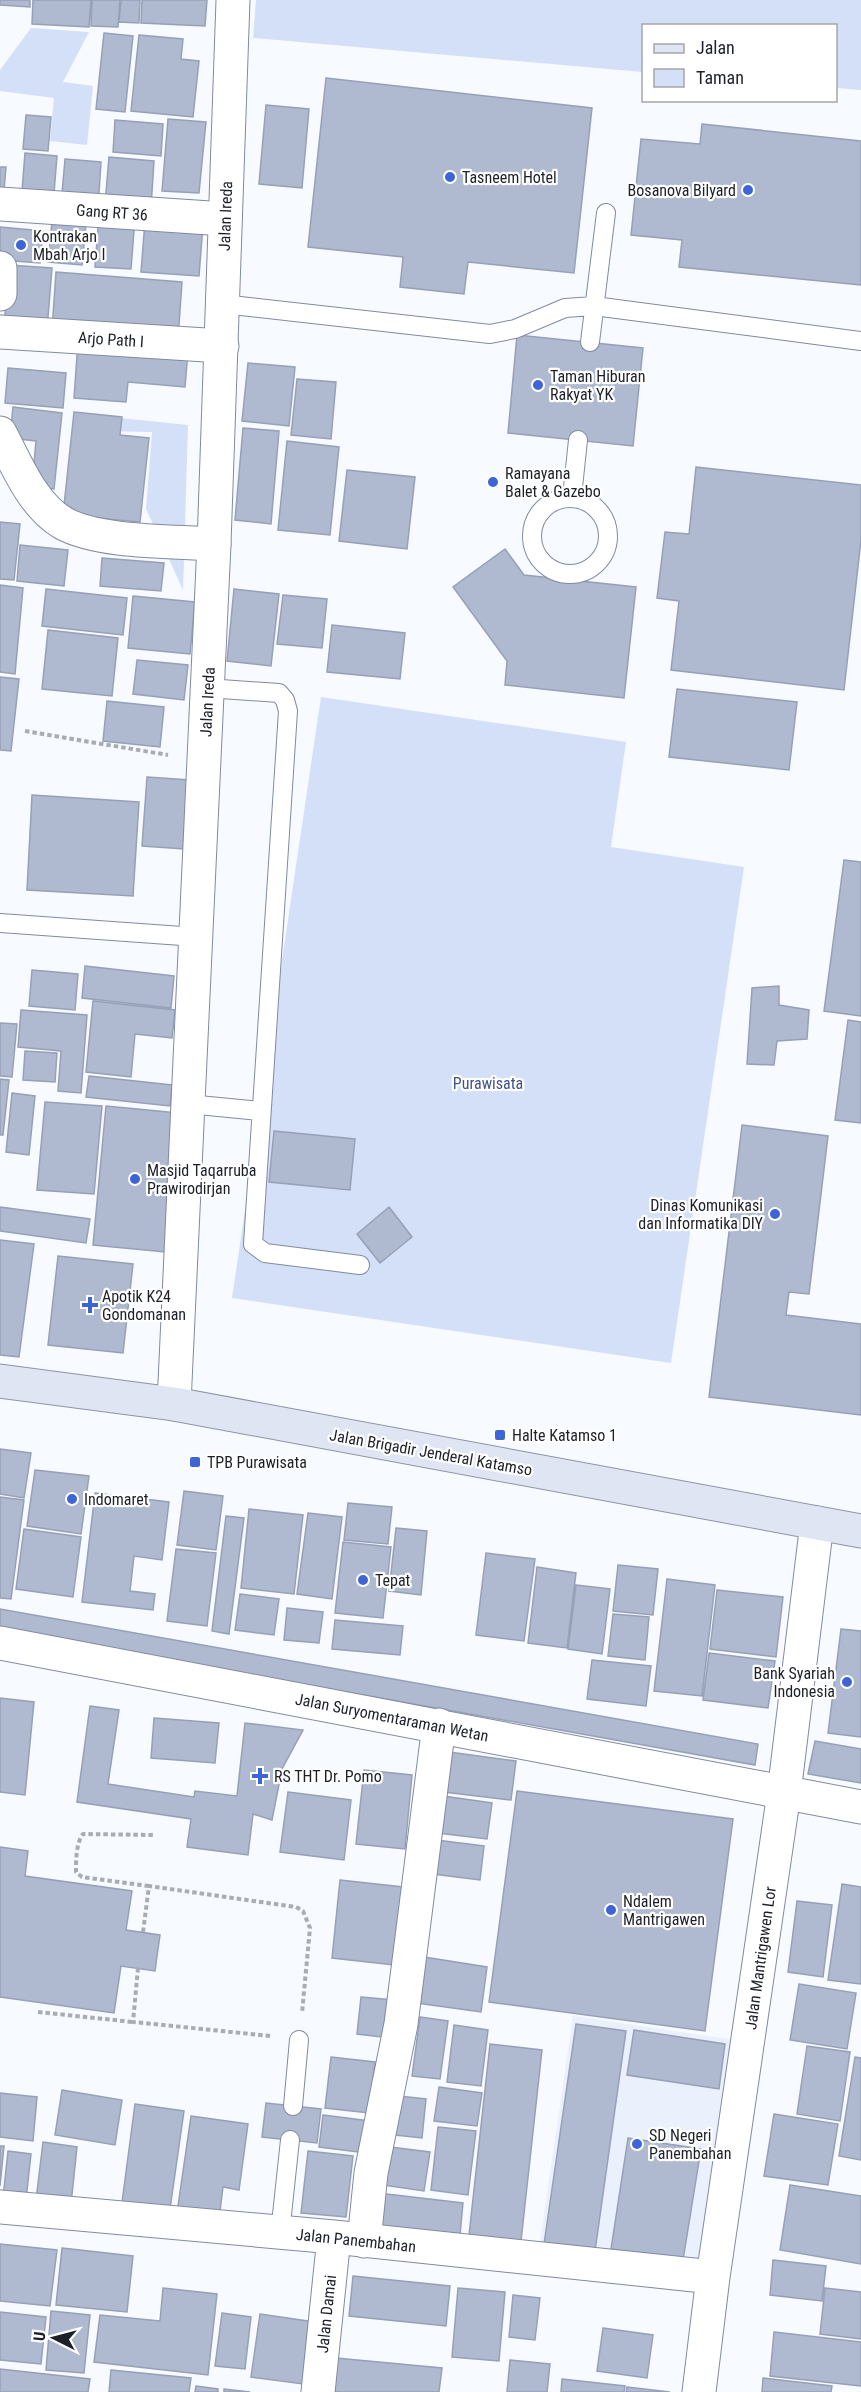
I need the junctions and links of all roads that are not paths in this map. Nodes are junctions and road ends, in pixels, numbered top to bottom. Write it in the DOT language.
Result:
graph roads {
  1 [pos="232,0"];
  2 [pos="0,204"];
  3 [pos="606,213"];
  4 [pos="225,219"];
  5 [pos="0,268"];
  6 [pos="0,294"];
  7 [pos="223,304"];
  8 [pos="594,306"];
  9 [pos="0,332"];
  10 [pos="861,341"];
  11 [pos="590,342"];
  12 [pos="222,346"];
  13 [pos="0,433"];
  14 [pos="578,440"];
  15 [pos="572,497"];
  16 [pos="214,543"];
  17 [pos="207,688"];
  18 [pos="0,922"];
  19 [pos="196,937"];
  20 [pos="188,1104"];
  21 [pos="260,1111"];
  22 [pos="360,1265"];
  23 [pos="0,1381"];
  24 [pos="174,1404"];
  25 [pos="817,1523"];
  26 [pos="861,1531"];
  27 [pos="0,1643"];
  28 [pos="439,1725"];
  29 [pos="784,1793"];
  30 [pos="861,1807"];
  31 [pos="299,2040"];
  32 [pos="293,2106"];
  33 [pos="290,2140"];
  34 [pos="0,2207"];
  35 [pos="280,2233"];
  36 [pos="349,2239"];
  37 [pos="712,2277"];
  38 [pos="318,2392"];
  39 [pos="699,2392"];
  1 -- 4 [label="street, Jalan Ireda"];
  2 -- 4 [label="street, Gang RT 36"];
  3 -- 8 [label="lane"];
  4 -- 7 [label="street, Jalan Ireda"];
  5 -- 6 [label="street"];
  7 -- 8 [label="lane"];
  7 -- 12 [label="street, Jalan Ireda"];
  8 -- 10 [label="lane"];
  8 -- 11 [label="lane"];
  9 -- 12 [label="street, Arjo Path I"];
  12 -- 16 [label="street, Jalan Ireda"];
  13 -- 16 [label="street"];
  14 -- 15 [label="lane"];
  15 -- 15 [label="lane"];
  16 -- 17 [label="street, Jalan Ireda"];
  17 -- 19 [label="street, Jalan Ireda"];
  17 -- 21 [label="lane"];
  18 -- 19 [label="lane"];
  19 -- 20 [label="street, Jalan Ireda"];
  20 -- 21 [label="lane"];
  20 -- 24 [label="street, Jalan Ireda"];
  21 -- 22 [label="lane"];
  23 -- 24 [label="main road, Jalan Brigadir Jenderal Katamso"];
  24 -- 25 [label="main road, Jalan Brigadir Jenderal Katamso"];
  25 -- 26 [label="main road, Jalan Brigadir Jenderal Katamso"];
  25 -- 29 [label="street, Jalan Mantrigawen Lor"];
  27 -- 28 [label="street, Jalan Suryomentaraman Wetan"];
  28 -- 29 [label="street, Jalan Suryomentaraman Wetan"];
  28 -- 36 [label="street, Jalan Damai"];
  29 -- 30 [label="street, Jalan Suryomentaraman Wetan"];
  29 -- 37 [label="street, Jalan Mantrigawen Lor"];
  31 -- 32 [label="lane"];
  33 -- 35 [label="lane"];
  34 -- 35 [label="street, Jalan Panembahan"];
  35 -- 36 [label="street, Jalan Panembahan"];
  36 -- 37 [label="street, Jalan Panembahan"];
  36 -- 38 [label="street, Jalan Damai"];
  37 -- 39 [label="street, Jalan Mantrigawen Lor"];
}
